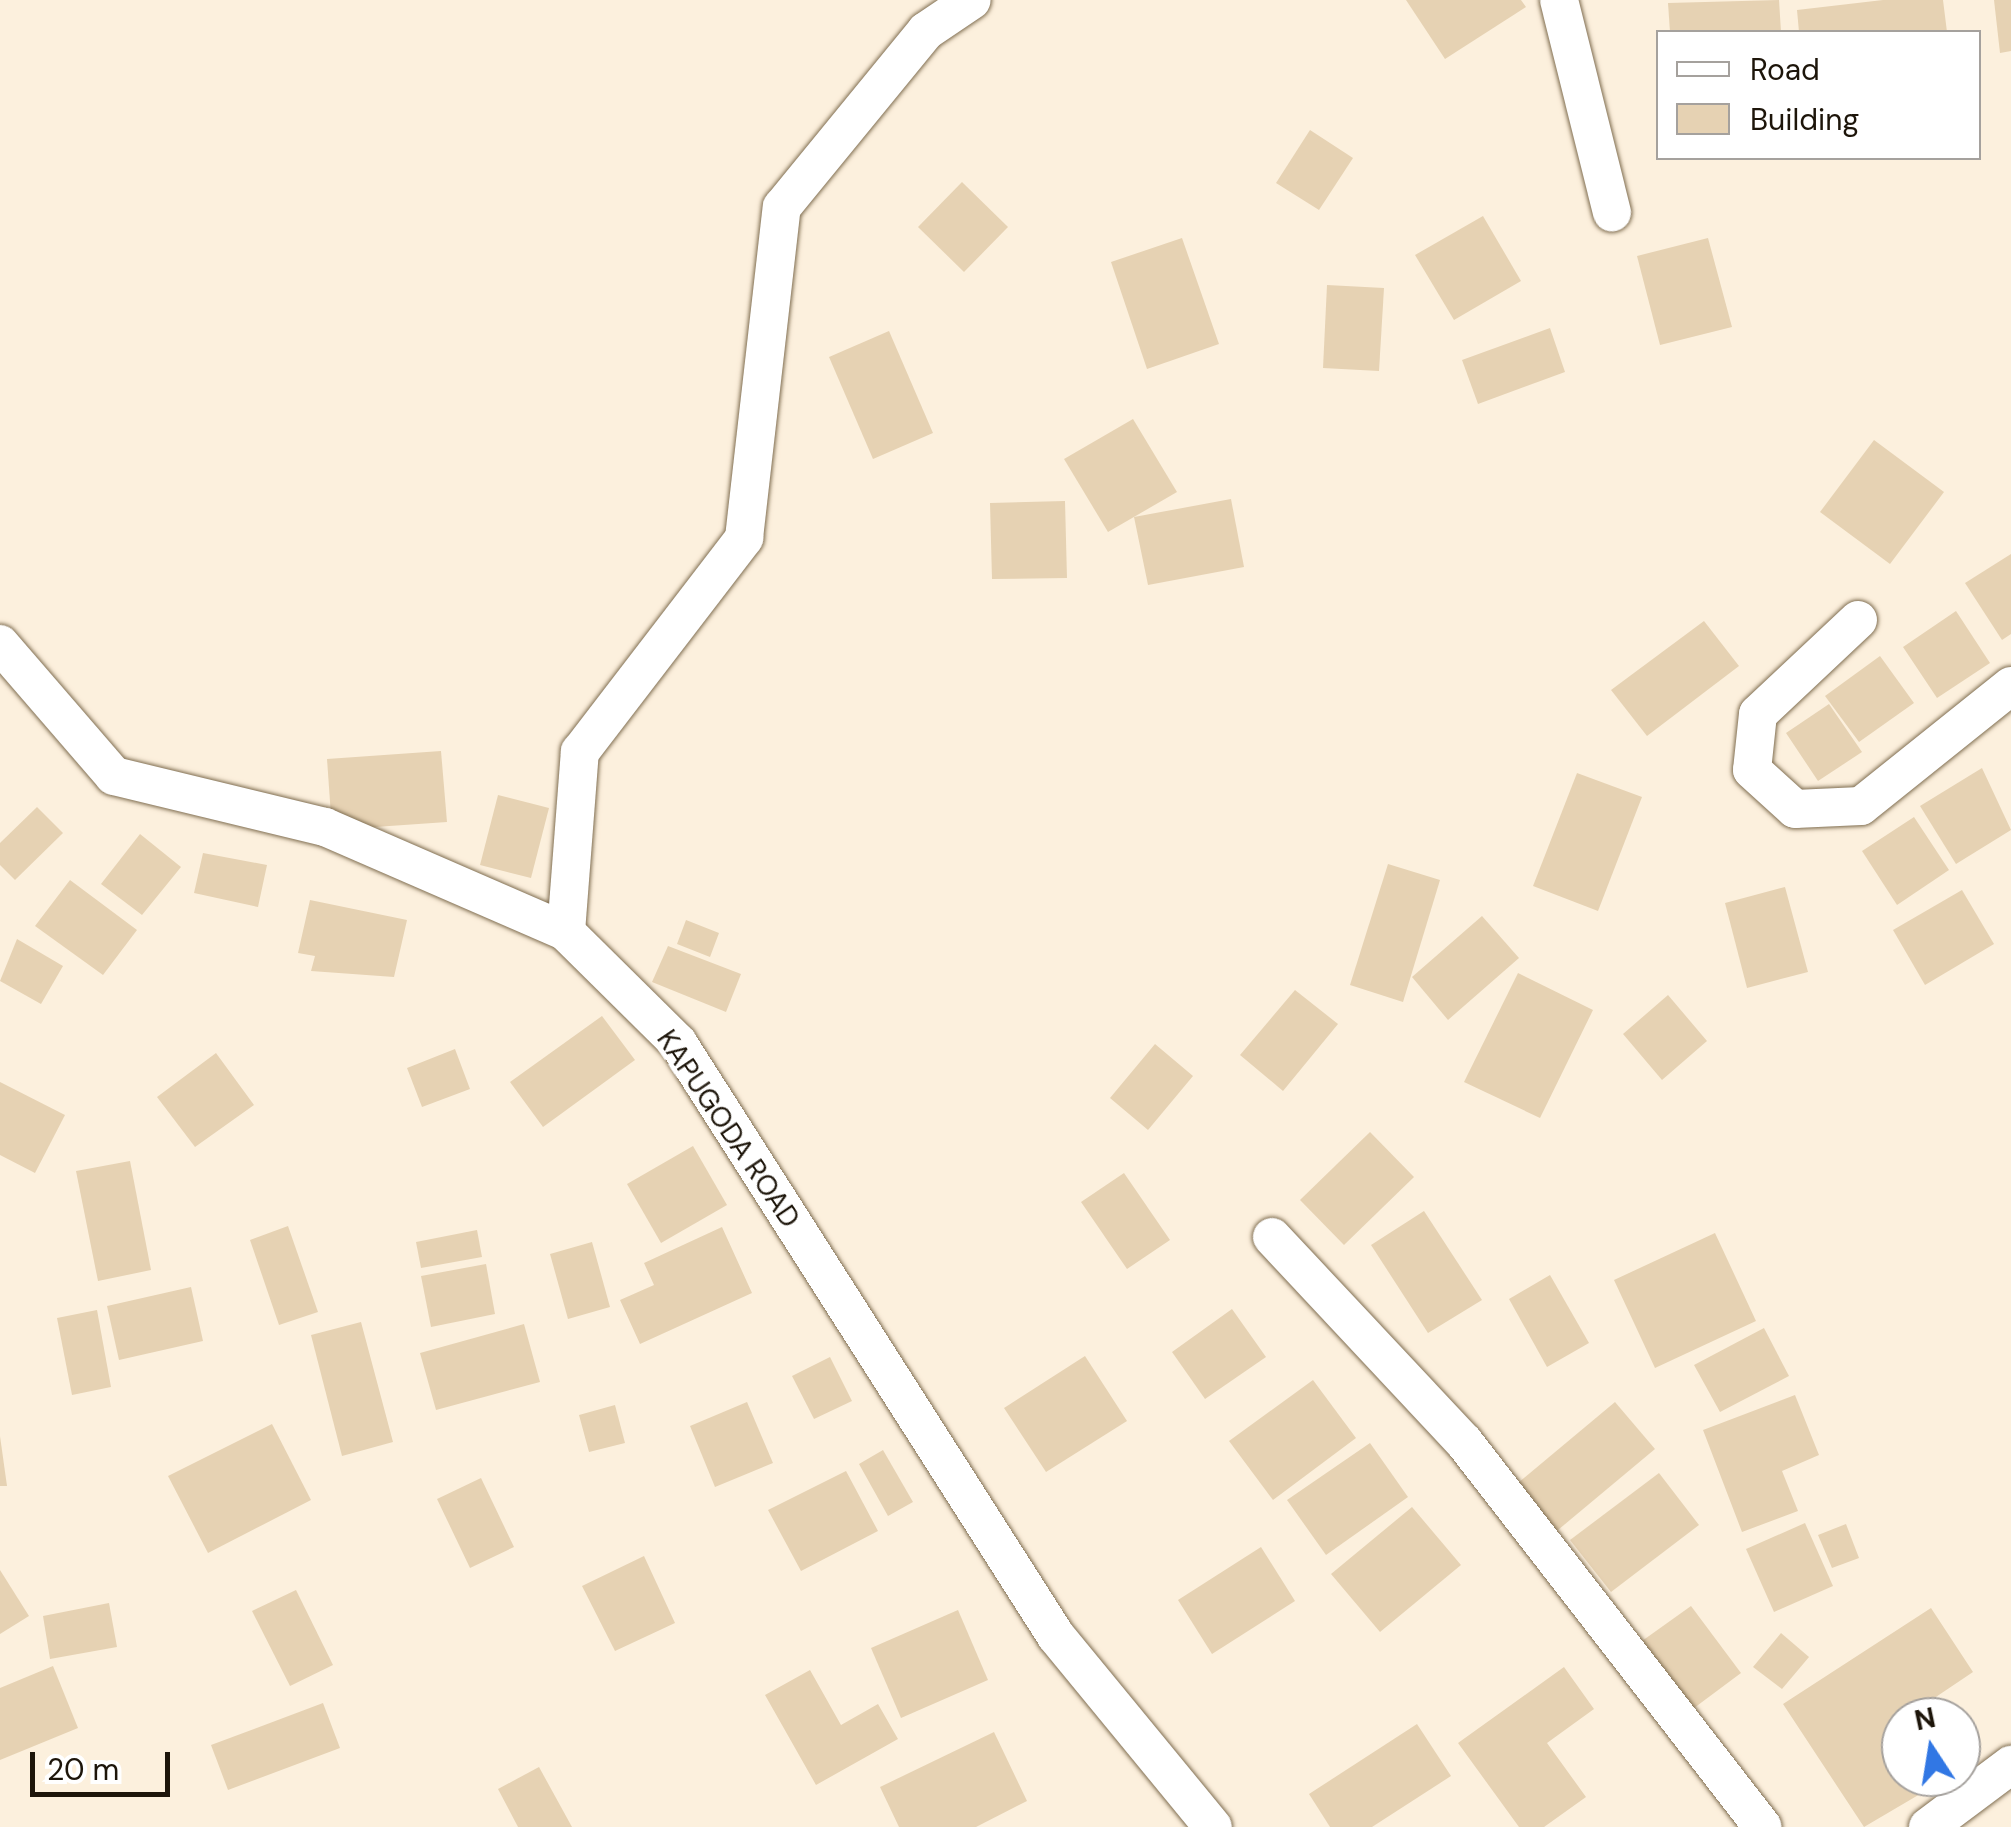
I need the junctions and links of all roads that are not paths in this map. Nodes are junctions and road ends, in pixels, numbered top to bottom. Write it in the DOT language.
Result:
graph roads {
  1 [pos="972,0"];
  2 [pos="1559,0"];
  3 [pos="1612,212"];
  4 [pos="1858,620"];
  5 [pos="0,644"];
  6 [pos="2011,686"];
  7 [pos="566,932"];
  8 [pos="1272,1236"];
  9 [pos="2011,1765"];
  10 [pos="1213,1827"];
  11 [pos="1762,1827"];
  12 [pos="1928,1827"];
  1 -- 7 [label="street"];
  2 -- 3 [label="street"];
  4 -- 6 [label="street"];
  5 -- 7 [label="street, KAPUGODA ROAD"];
  7 -- 10 [label="street, KAPUGODA ROAD"];
  8 -- 11 [label="street"];
  9 -- 12 [label="street"];
}
